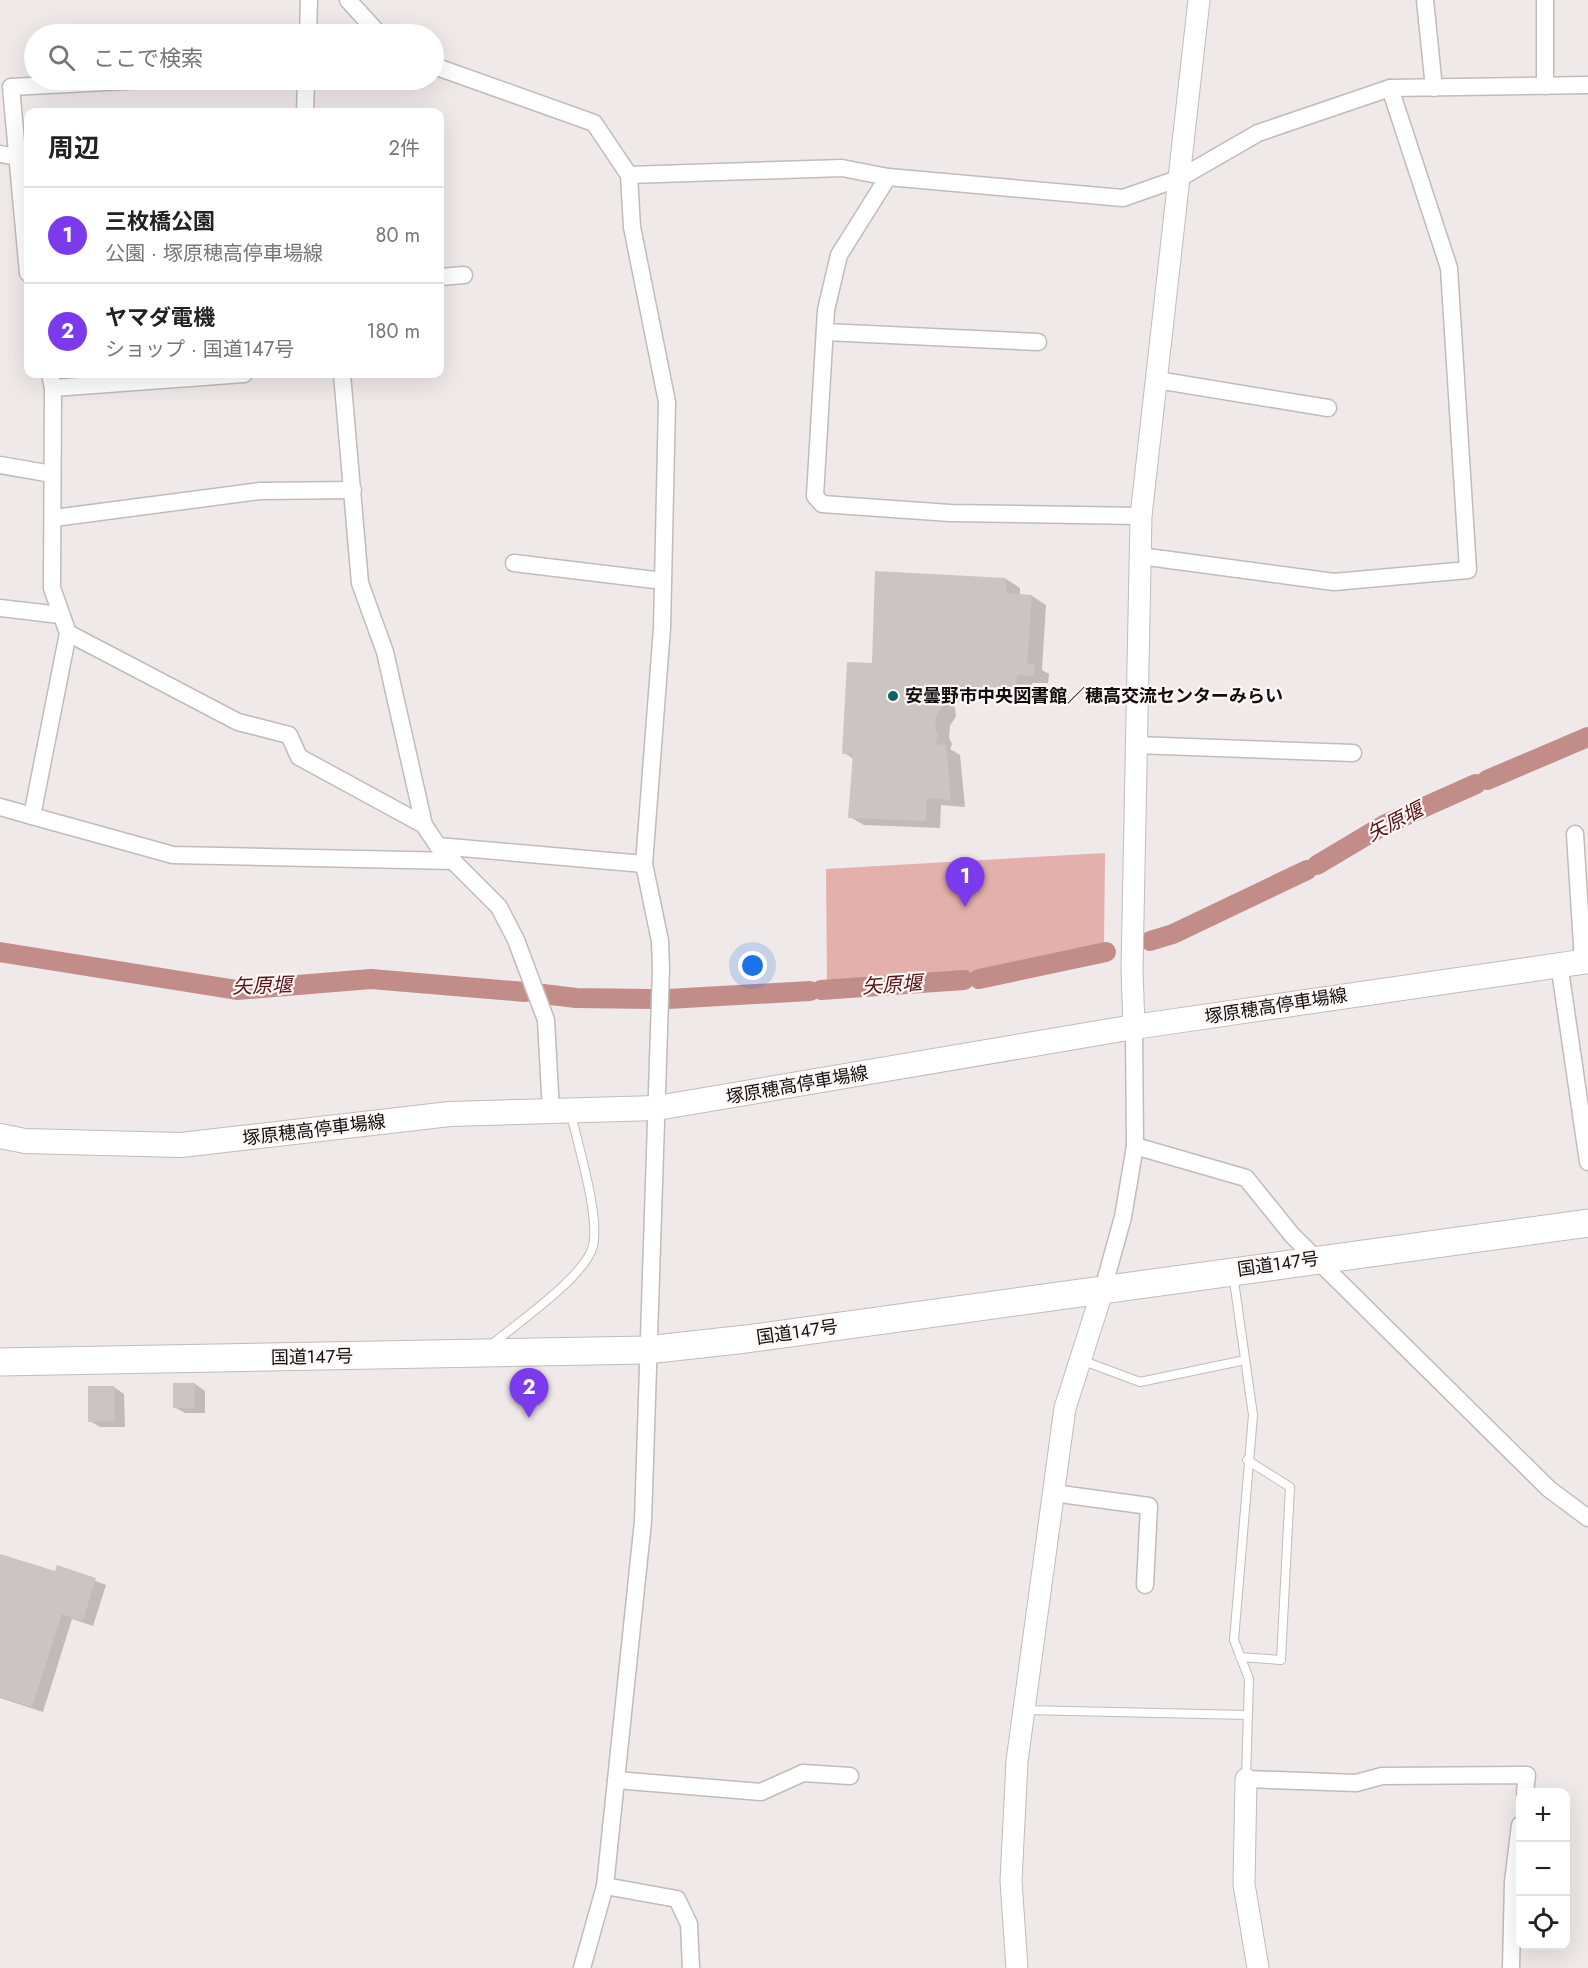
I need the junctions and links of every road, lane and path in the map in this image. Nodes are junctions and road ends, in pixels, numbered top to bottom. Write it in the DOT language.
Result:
graph roads {
  1 [pos="309,0"];
  2 [pos="348,0"];
  3 [pos="1199,0"];
  4 [pos="1425,0"];
  5 [pos="1545,0"];
  6 [pos="308,24"];
  7 [pos="370,24"];
  8 [pos="444,70"];
  9 [pos="1588,85"];
  10 [pos="24,86"];
  11 [pos="1545,86"];
  12 [pos="1390,88"];
  13 [pos="1434,88"];
  14 [pos="306,90"];
  15 [pos="305,108"];
  16 [pos="0,154"];
  17 [pos="18,157"];
  18 [pos="629,175"];
  19 [pos="888,177"];
  20 [pos="1180,178"];
  21 [pos="24,214"];
  22 [pos="464,275"];
  23 [pos="444,277"];
  24 [pos="825,332"];
  25 [pos="1038,342"];
  26 [pos="134,378"];
  27 [pos="342,378"];
  28 [pos="1157,380"];
  29 [pos="51,381"];
  30 [pos="1328,408"];
  31 [pos="0,465"];
  32 [pos="52,474"];
  33 [pos="354,490"];
  34 [pos="1141,516"];
  35 [pos="54,518"];
  36 [pos="1140,556"];
  37 [pos="514,562"];
  38 [pos="663,581"];
  39 [pos="0,608"];
  40 [pos="60,615"];
  41 [pos="68,633"];
  42 [pos="1136,745"];
  43 [pos="1353,753"];
  44 [pos="0,807"];
  45 [pos="32,816"];
  46 [pos="424,825"];
  47 [pos="1575,834"];
  48 [pos="438,846"];
  49 [pos="454,861"];
  50 [pos="644,864"];
  51 [pos="1586,961"];
  52 [pos="1559,963"];
  53 [pos="1134,1028"];
  54 [pos="657,1108"];
  55 [pos="561,1112"];
  56 [pos="0,1136"];
  57 [pos="1135,1146"];
  58 [pos="1588,1162"];
  59 [pos="1588,1223"];
  60 [pos="1317,1259"];
  61 [pos="1232,1270"];
  62 [pos="1103,1289"];
  63 [pos="648,1350"];
  64 [pos="479,1355"];
  65 [pos="1080,1360"];
  66 [pos="1245,1360"];
  67 [pos="0,1362"];
  68 [pos="1247,1460"];
  69 [pos="1053,1493"];
  70 [pos="1588,1518"];
  71 [pos="1145,1585"];
  72 [pos="1240,1657"];
  73 [pos="1024,1710"];
  74 [pos="1248,1715"];
  75 [pos="850,1776"];
  76 [pos="1246,1779"];
  77 [pos="616,1780"];
  78 [pos="1525,1788"];
  79 [pos="1519,1842"];
  80 [pos="605,1886"];
  81 [pos="582,1968"];
  82 [pos="691,1968"];
  83 [pos="1017,1968"];
  84 [pos="1258,1968"];
  85 [pos="1511,1968"];
  1 -- 6 [label="street"];
  2 -- 7 [label="street"];
  3 -- 20 [label="street"];
  4 -- 13 [label="street"];
  5 -- 11 [label="street"];
  8 -- 18 [label="street"];
  9 -- 11 [label="street"];
  10 -- 17 [label="street"];
  11 -- 13 [label="street"];
  12 -- 13 [label="street"];
  12 -- 20 [label="street"];
  12 -- 36 [label="street"];
  14 -- 15 [label="street"];
  16 -- 17 [label="street"];
  17 -- 21 [label="street"];
  18 -- 19 [label="street"];
  18 -- 38 [label="street"];
  19 -- 20 [label="street"];
  19 -- 24 [label="street"];
  20 -- 28 [label="street"];
  22 -- 23 [label="street"];
  24 -- 25 [label="street"];
  24 -- 34 [label="street"];
  26 -- 29 [label="street"];
  27 -- 33 [label="street"];
  28 -- 30 [label="street"];
  28 -- 34 [label="street"];
  29 -- 32 [label="street"];
  31 -- 32 [label="street"];
  32 -- 35 [label="street"];
  33 -- 35 [label="street"];
  33 -- 46 [label="street"];
  34 -- 36 [label="street"];
  35 -- 40 [label="street"];
  36 -- 42 [label="street"];
  37 -- 38 [label="street"];
  38 -- 50 [label="street"];
  39 -- 40 [label="street"];
  40 -- 41 [label="street"];
  41 -- 45 [label="street"];
  41 -- 46 [label="street"];
  42 -- 43 [label="street"];
  42 -- 53 [label="street"];
  44 -- 45 [label="street"];
  45 -- 49 [label="street"];
  46 -- 48 [label="street"];
  47 -- 51 [label="street"];
  48 -- 49 [label="street"];
  48 -- 50 [label="street"];
  49 -- 55 [label="street"];
  50 -- 54 [label="street"];
  51 -- 52 [label="main road, 塚原穂高停車場線"];
  52 -- 53 [label="main road, 塚原穂高停車場線"];
  52 -- 58 [label="street"];
  53 -- 54 [label="main road, 塚原穂高停車場線"];
  53 -- 57 [label="street"];
  54 -- 55 [label="main road, 塚原穂高停車場線"];
  54 -- 63 [label="street"];
  55 -- 56 [label="main road, 塚原穂高停車場線"];
  55 -- 64 [label="lane"];
  57 -- 60 [label="street"];
  57 -- 62 [label="street"];
  59 -- 60 [label="highway, 国道147号"];
  60 -- 61 [label="highway, 国道147号"];
  60 -- 70 [label="street"];
  61 -- 62 [label="highway, 国道147号"];
  61 -- 66 [label="lane"];
  62 -- 63 [label="highway, 国道147号"];
  62 -- 65 [label="street"];
  63 -- 64 [label="highway, 国道147号"];
  63 -- 77 [label="street"];
  64 -- 67 [label="highway, 国道147号"];
  65 -- 66 [label="lane"];
  65 -- 69 [label="street"];
  66 -- 68 [label="lane"];
  68 -- 72 [label="lane"];
  68 -- 72 [label="lane"];
  69 -- 71 [label="street"];
  69 -- 73 [label="street"];
  72 -- 74 [label="lane"];
  73 -- 74 [label="lane"];
  73 -- 83 [label="street"];
  74 -- 76 [label="lane"];
  75 -- 77 [label="street"];
  76 -- 78 [label="street"];
  76 -- 84 [label="street"];
  77 -- 80 [label="street"];
  79 -- 85 [label="street"];
  80 -- 81 [label="street"];
  80 -- 82 [label="street"];
}
